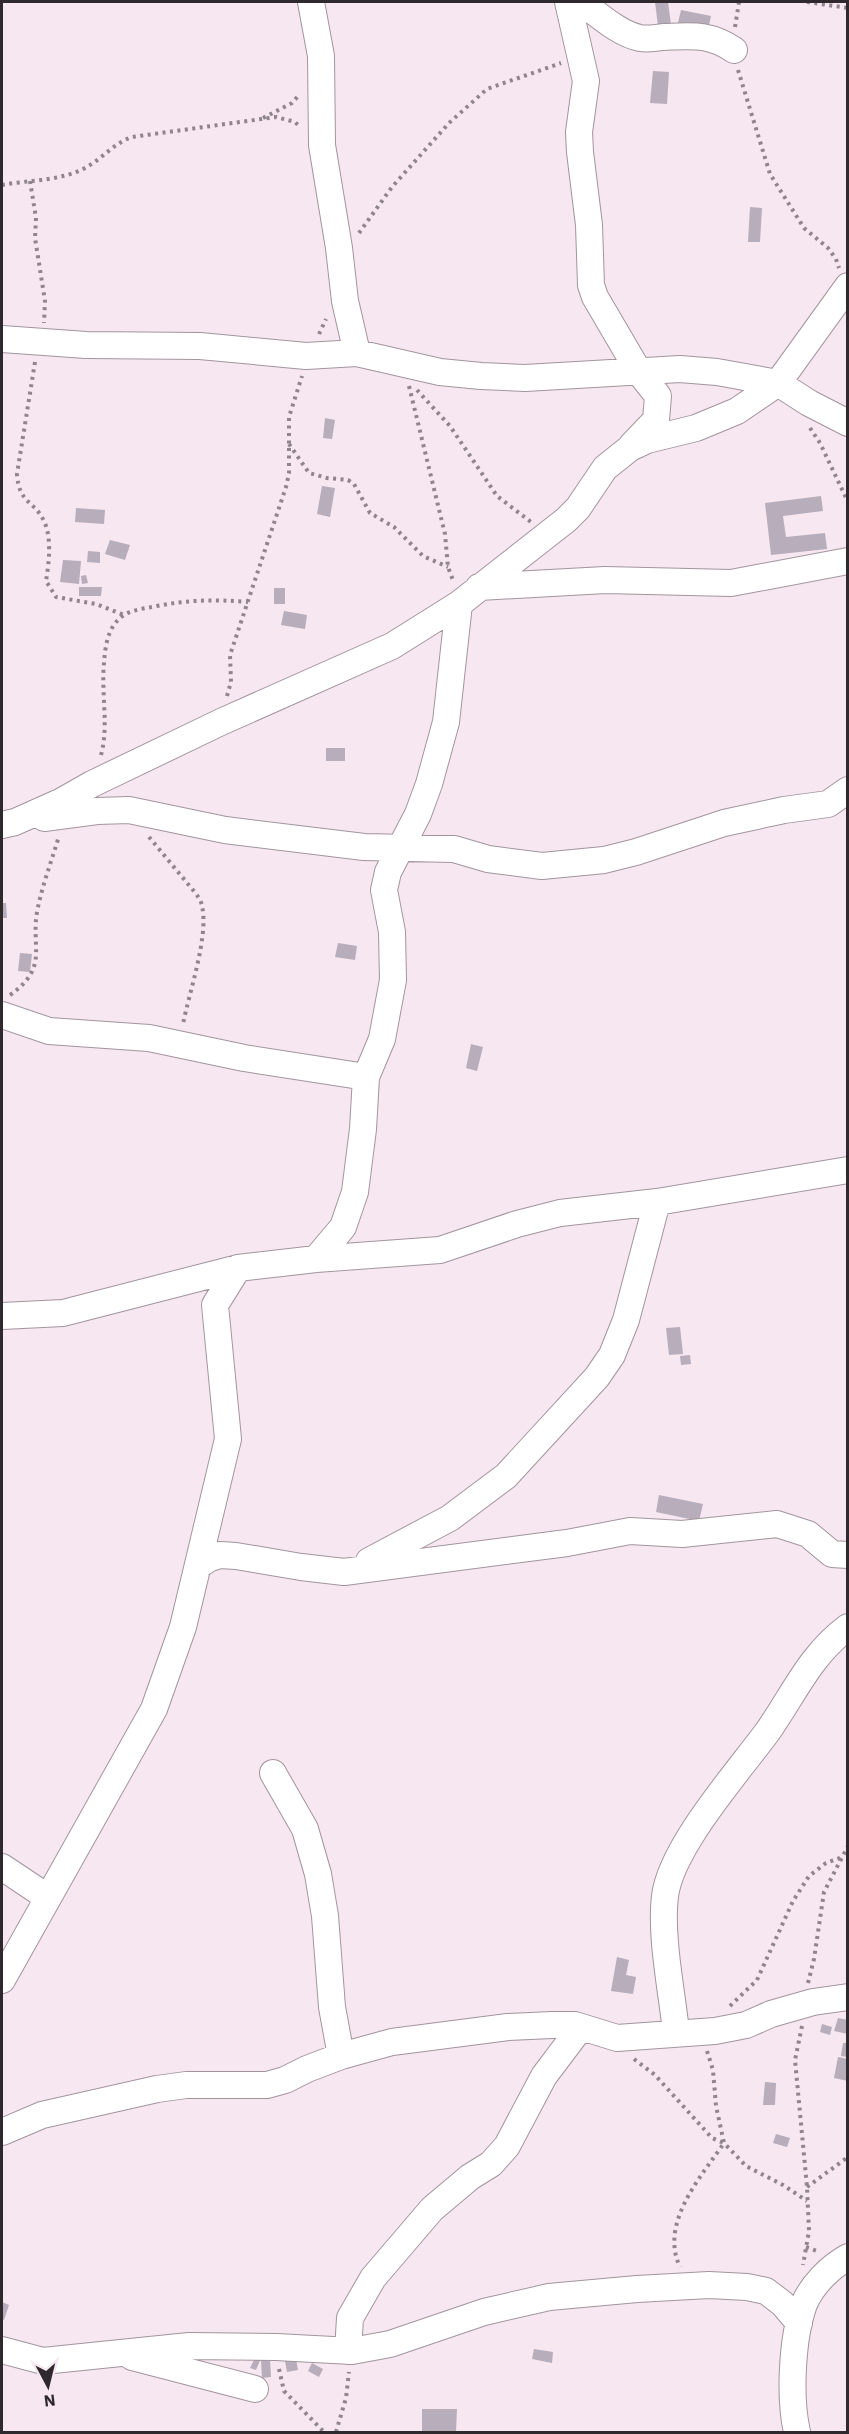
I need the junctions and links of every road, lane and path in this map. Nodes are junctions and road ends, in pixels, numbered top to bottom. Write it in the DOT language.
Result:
graph roads {
  1 [pos="311,2"];
  2 [pos="568,2"];
  3 [pos="581,2"];
  4 [pos="739,2"];
  5 [pos="807,2"];
  6 [pos="848,8"];
  7 [pos="734,50"];
  8 [pos="582,56"];
  9 [pos="303,90"];
  10 [pos="259,119"];
  11 [pos="322,145"];
  12 [pos="30,181"];
  13 [pos="2,185"];
  14 [pos="339,248"];
  15 [pos="342,286"];
  16 [pos="846,288"];
  17 [pos="2,339"];
  18 [pos="40,343"];
  19 [pos="357,353"];
  20 [pos="306,356"];
  21 [pos="639,372"];
  22 [pos="790,397"];
  23 [pos="848,423"];
  24 [pos="288,441"];
  25 [pos="630,448"];
  26 [pos="848,502"];
  27 [pos="544,538"];
  28 [pos="848,561"];
  29 [pos="448,567"];
  30 [pos="479,587"];
  31 [pos="248,602"];
  32 [pos="459,604"];
  33 [pos="124,615"];
  34 [pos="221,722"];
  35 [pos="99,763"];
  36 [pos="848,790"];
  37 [pos="65,815"];
  38 [pos="8,823"];
  39 [pos="144,832"];
  40 [pos="364,847"];
  41 [pos="400,847"];
  42 [pos="387,878"];
  43 [pos="4,1006"];
  44 [pos="178,1044"];
  45 [pos="366,1077"];
  46 [pos="848,1170"];
  47 [pos="657,1202"];
  48 [pos="316,1259"];
  49 [pos="238,1268"];
  50 [pos="2,1316"];
  51 [pos="848,1556"];
  52 [pos="200,1565"];
  53 [pos="344,1572"];
  54 [pos="848,1627"];
  55 [pos="273,1773"];
  56 [pos="848,1846"];
  57 [pos="841,1857"];
  58 [pos="2,1866"];
  59 [pos="47,1897"];
  60 [pos="2,1980"];
  61 [pos="848,1997"];
  62 [pos="805,2004"];
  63 [pos="581,2027"];
  64 [pos="692,2031"];
  65 [pos="606,2036"];
  66 [pos="341,2056"];
  67 [pos="2,2132"];
  68 [pos="724,2144"];
  69 [pos="848,2157"];
  70 [pos="807,2187"];
  71 [pos="808,2202"];
  72 [pos="848,2257"];
  73 [pos="824,2273"];
  74 [pos="692,2286"];
  75 [pos="350,2318"];
  76 [pos="799,2323"];
  77 [pos="276,2347"];
  78 [pos="2,2350"];
  79 [pos="322,2350"];
  80 [pos="350,2351"];
  81 [pos="114,2355"];
  82 [pos="255,2389"];
  83 [pos="324,2433"];
  84 [pos="336,2433"];
  85 [pos="797,2433"];
  1 -- 11 [label="street"];
  2 -- 8 [label="street"];
  3 -- 7 [label="street"];
  4 -- 7 [label="path"];
  5 -- 6 [label="path"];
  7 -- 16 [label="path"];
  8 -- 14 [label="path"];
  8 -- 21 [label="street"];
  9 -- 10 [label="path"];
  10 -- 11 [label="path"];
  10 -- 12 [label="path"];
  11 -- 14 [label="street"];
  12 -- 13 [label="path"];
  12 -- 18 [label="path"];
  14 -- 15 [label="street"];
  15 -- 19 [label="street"];
  15 -- 20 [label="path"];
  16 -- 22 [label="street"];
  17 -- 18 [label="street"];
  18 -- 20 [label="street"];
  18 -- 33 [label="path"];
  19 -- 20 [label="street"];
  19 -- 21 [label="street"];
  20 -- 24 [label="path"];
  21 -- 22 [label="street"];
  21 -- 25 [label="street"];
  22 -- 23 [label="street"];
  22 -- 25 [label="street"];
  22 -- 26 [label="path"];
  24 -- 29 [label="path"];
  24 -- 31 [label="path"];
  25 -- 27 [label="street"];
  27 -- 29 [label="path"];
  27 -- 30 [label="street"];
  28 -- 30 [label="street"];
  29 -- 32 [label="path"];
  30 -- 32 [label="street"];
  31 -- 33 [label="path"];
  31 -- 34 [label="path"];
  32 -- 34 [label="street"];
  32 -- 41 [label="street"];
  33 -- 35 [label="path"];
  34 -- 38 [label="street"];
  36 -- 41 [label="street"];
  37 -- 38 [label="street"];
  37 -- 40 [label="street"];
  37 -- 43 [label="path"];
  39 -- 44 [label="path"];
  40 -- 41 [label="street"];
  40 -- 42 [label="street"];
  41 -- 42 [label="street"];
  42 -- 45 [label="street"];
  43 -- 44 [label="street"];
  44 -- 45 [label="street"];
  45 -- 48 [label="street"];
  46 -- 47 [label="street"];
  47 -- 48 [label="street"];
  47 -- 53 [label="street"];
  48 -- 49 [label="street"];
  49 -- 50 [label="street"];
  49 -- 52 [label="street"];
  51 -- 53 [label="street"];
  52 -- 53 [label="street"];
  52 -- 59 [label="street"];
  54 -- 64 [label="street"];
  55 -- 66 [label="street"];
  56 -- 57 [label="path"];
  57 -- 62 [label="path"];
  57 -- 64 [label="path"];
  58 -- 59 [label="street"];
  59 -- 60 [label="street"];
  61 -- 62 [label="street"];
  62 -- 64 [label="street"];
  62 -- 70 [label="path"];
  63 -- 65 [label="street"];
  63 -- 66 [label="street"];
  63 -- 75 [label="street"];
  64 -- 65 [label="street"];
  64 -- 68 [label="path"];
  65 -- 68 [label="path"];
  66 -- 67 [label="street"];
  68 -- 71 [label="path"];
  68 -- 74 [label="path"];
  69 -- 70 [label="path"];
  70 -- 71 [label="path"];
  71 -- 73 [label="path"];
  72 -- 73 [label="street"];
  73 -- 76 [label="street"];
  74 -- 76 [label="street"];
  74 -- 80 [label="street"];
  75 -- 79 [label="street"];
  75 -- 80 [label="street"];
  76 -- 85 [label="street"];
  77 -- 79 [label="street"];
  77 -- 81 [label="street"];
  77 -- 83 [label="path"];
  78 -- 81 [label="street"];
  79 -- 80 [label="street"];
  80 -- 84 [label="path"];
  81 -- 82 [label="street"];
}
